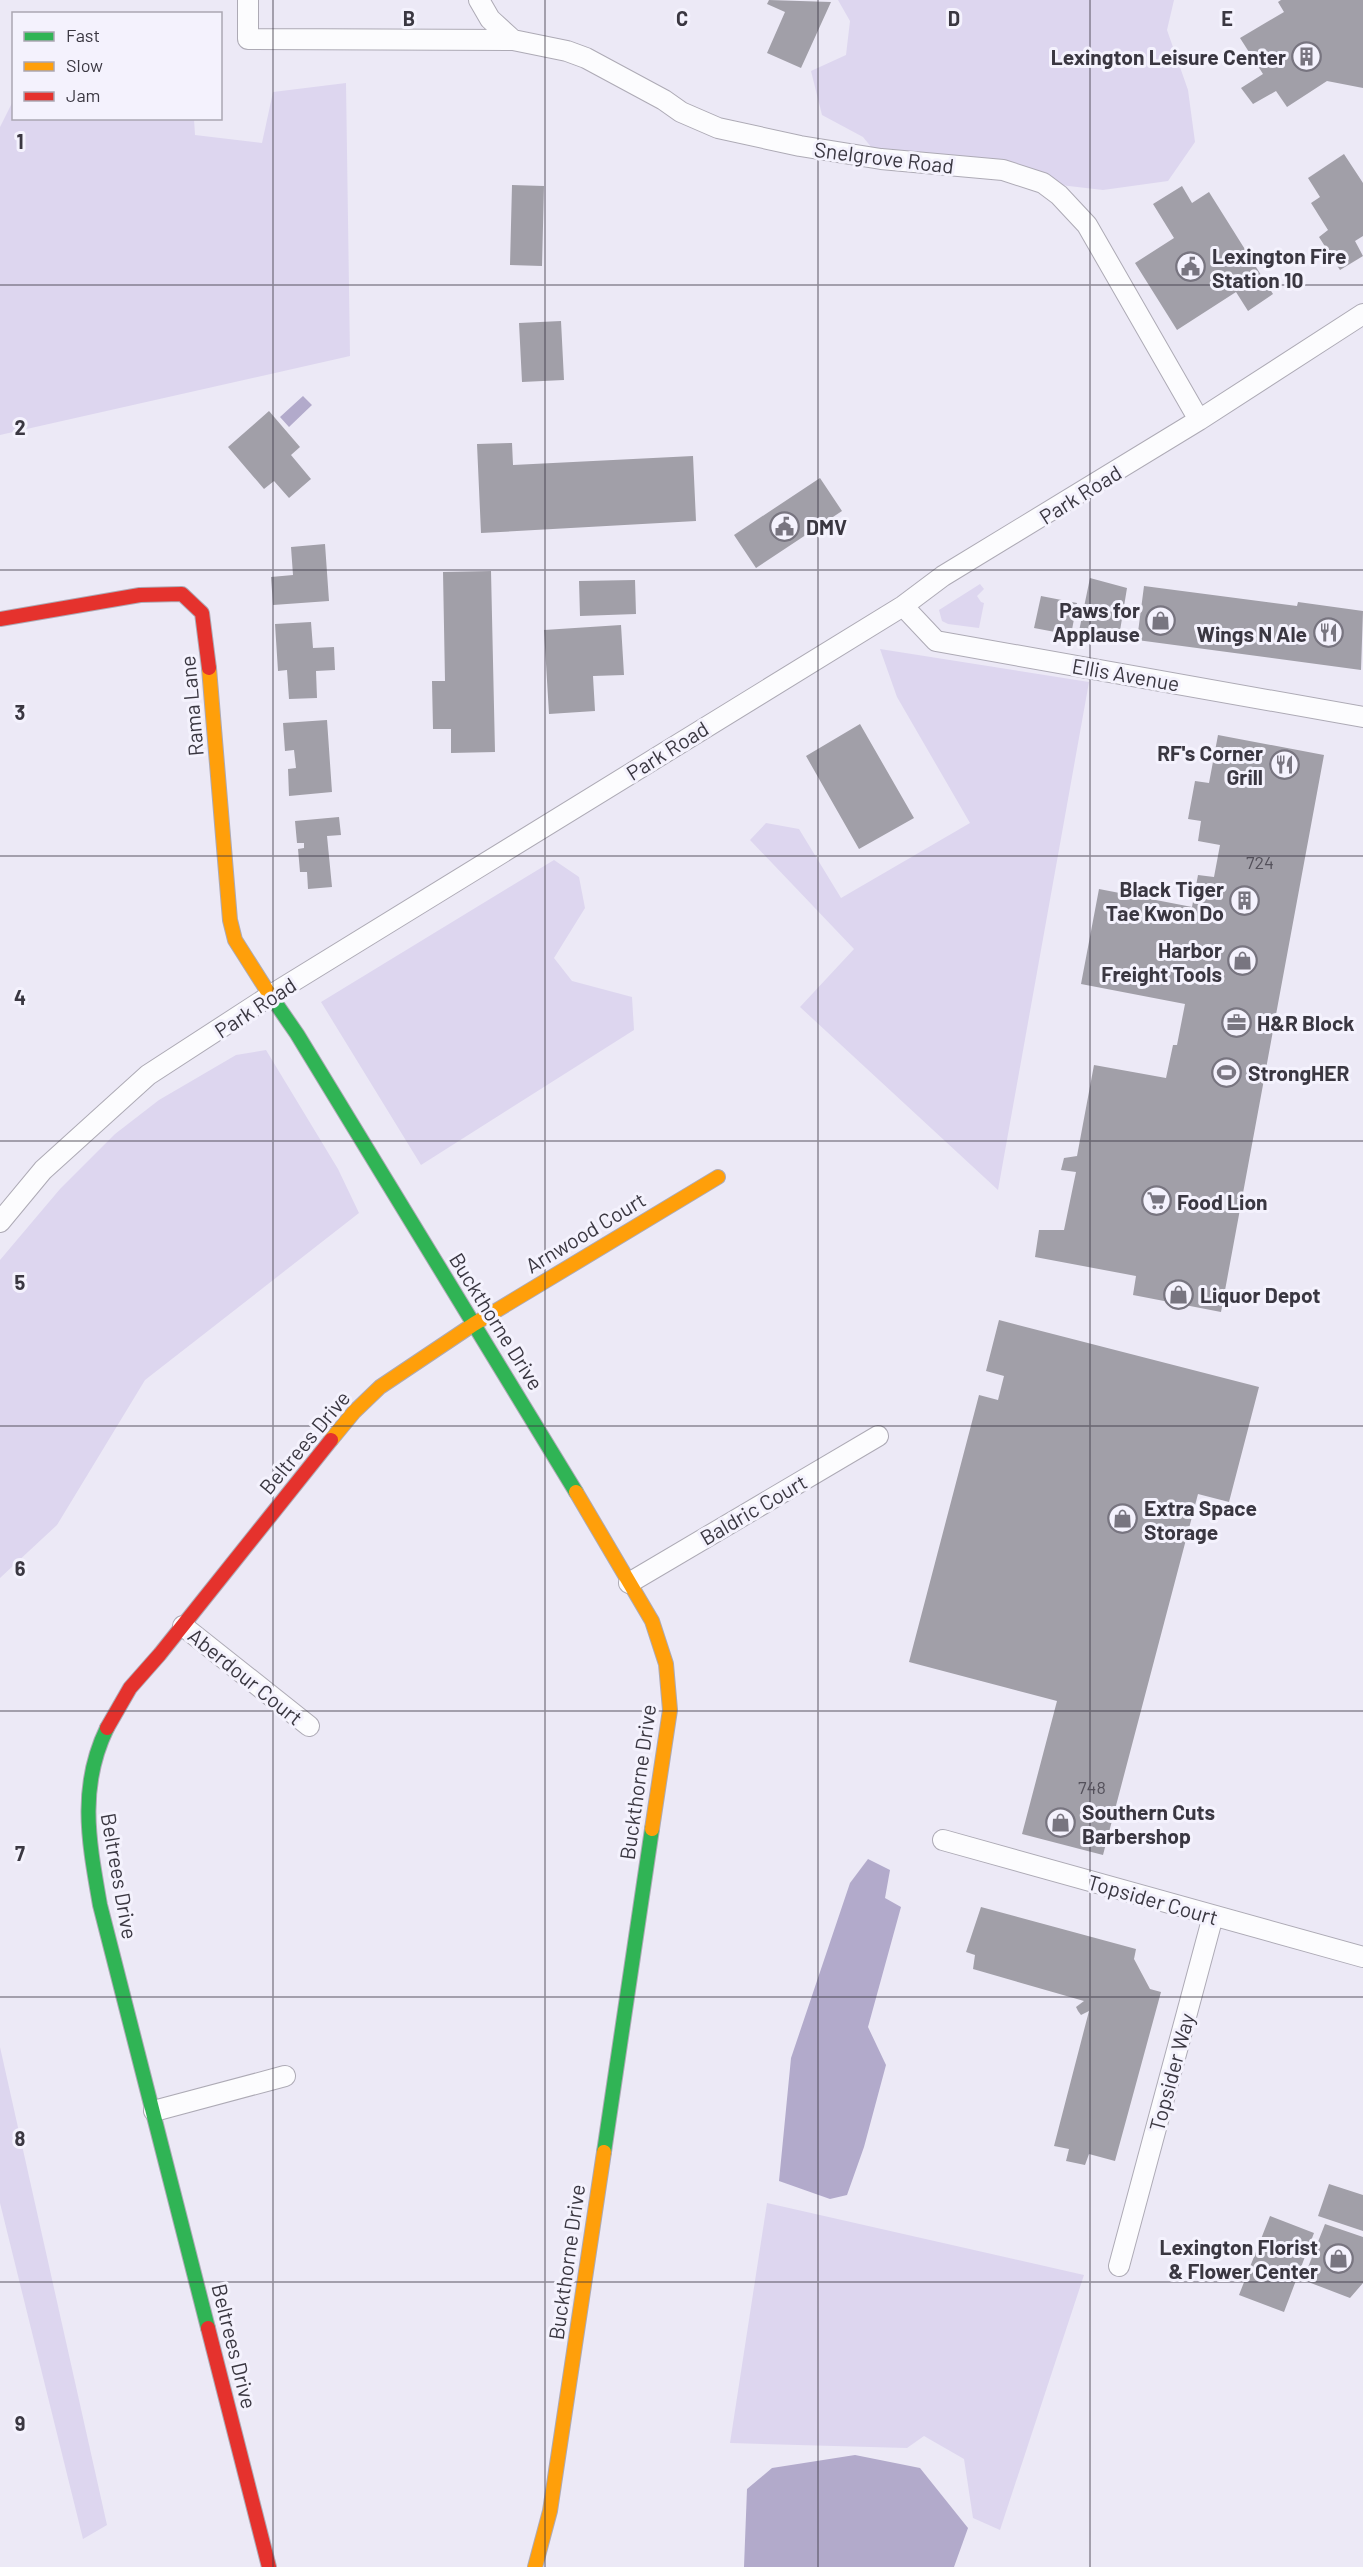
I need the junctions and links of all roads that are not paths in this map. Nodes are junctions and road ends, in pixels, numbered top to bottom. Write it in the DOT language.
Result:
graph roads {
  1 [pos="248,0"];
  2 [pos="478,0"];
  3 [pos="513,40"];
  4 [pos="1363,314"];
  5 [pos="1199,420"];
  6 [pos="903,606"];
  7 [pos="0,619"];
  8 [pos="1363,717"];
  9 [pos="271,995"];
  10 [pos="718,1177"];
  11 [pos="0,1222"];
  12 [pos="474,1324"];
  13 [pos="878,1436"];
  14 [pos="629,1582"];
  15 [pos="183,1626"];
  16 [pos="309,1726"];
  17 [pos="943,1840"];
  18 [pos="1213,1916"];
  19 [pos="1363,1957"];
  20 [pos="285,2076"];
  21 [pos="154,2111"];
  22 [pos="1119,2266"];
  23 [pos="269,2567"];
  24 [pos="535,2567"];
  1 -- 3 [label="street, Snelgrove Road"];
  2 -- 3 [label="street"];
  3 -- 5 [label="street, Snelgrove Road"];
  4 -- 5 [label="street, Park Road"];
  5 -- 6 [label="street, Park Road"];
  6 -- 8 [label="street, Ellis Avenue"];
  6 -- 9 [label="street, Park Road"];
  7 -- 9 [label="street, Rama Lane"];
  9 -- 11 [label="street, Park Road"];
  9 -- 12 [label="street, Buckthorne Drive"];
  10 -- 12 [label="street, Arnwood Court"];
  12 -- 14 [label="street, Buckthorne Drive"];
  12 -- 15 [label="street, Beltrees Drive"];
  13 -- 14 [label="street, Baldric Court"];
  14 -- 24 [label="street, Buckthorne Drive"];
  15 -- 16 [label="street, Aberdour Court"];
  15 -- 21 [label="street, Beltrees Drive"];
  17 -- 18 [label="street, Topsider Court"];
  18 -- 19 [label="street, Topsider Court"];
  18 -- 22 [label="street, Topsider Way"];
  20 -- 21 [label="street"];
  21 -- 23 [label="street, Beltrees Drive"];
}
